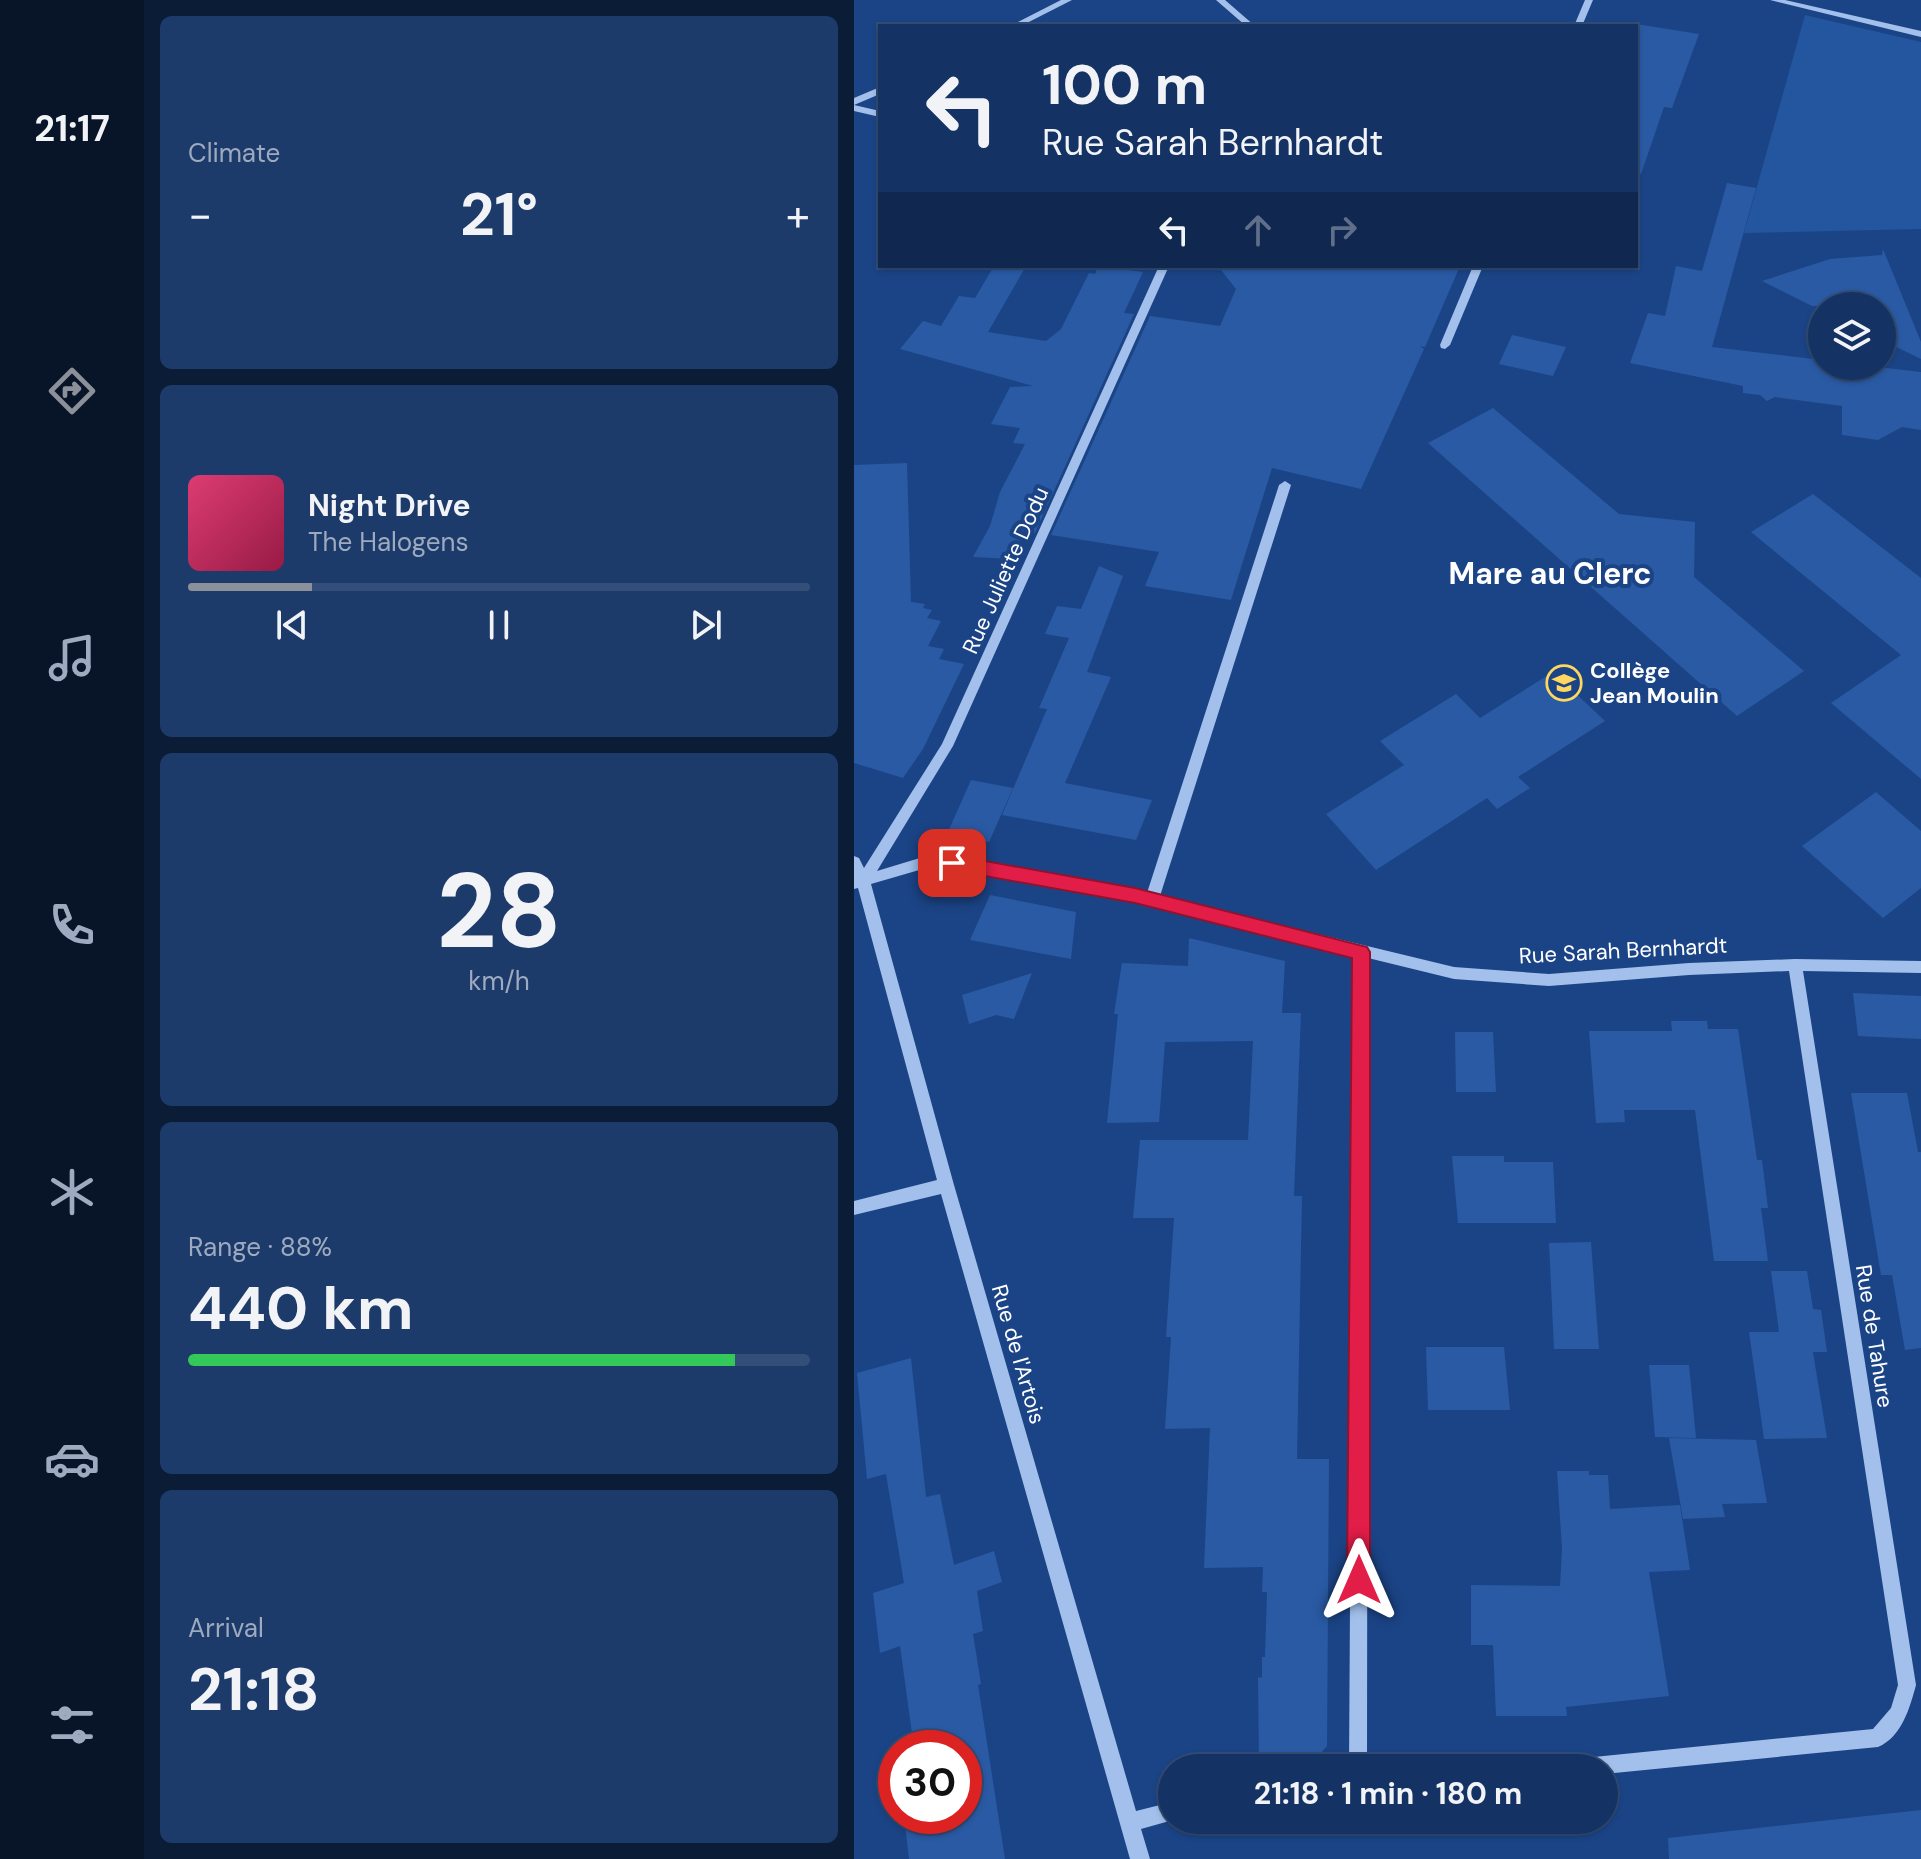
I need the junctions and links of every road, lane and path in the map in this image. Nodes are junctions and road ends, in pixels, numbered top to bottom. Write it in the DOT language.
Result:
graph roads {
  1 [pos="1068,0"];
  2 [pos="1220,0"];
  3 [pos="1589,0"];
  4 [pos="1774,0"];
  5 [pos="1018,24"];
  6 [pos="1249,24"];
  7 [pos="1579,24"];
  8 [pos="1921,34"];
  9 [pos="878,91"];
  10 [pos="854,105"];
  11 [pos="878,113"];
  12 [pos="1163,268"];
  13 [pos="1477,268"];
  14 [pos="1445,345"];
  15 [pos="1285,485"];
  16 [pos="854,862"];
  17 [pos="859,882"];
  18 [pos="1152,900"];
  19 [pos="1361,952"];
  20 [pos="1795,965"];
  21 [pos="1921,967"];
  22 [pos="946,1185"];
  23 [pos="854,1208"];
  24 [pos="1358,1754"];
  25 [pos="1618,1764"];
  26 [pos="1158,1815"];
  27 [pos="1132,1822"];
  28 [pos="1140,1859"];
  1 -- 5 [label="street"];
  2 -- 6 [label="street"];
  3 -- 7 [label="street"];
  4 -- 8 [label="street"];
  9 -- 10 [label="street"];
  10 -- 11 [label="street"];
  12 -- 17 [label="street, Rue Juliette Dodu"];
  13 -- 14 [label="street"];
  15 -- 18 [label="street"];
  16 -- 17 [label="street, Rue de l'Artois"];
  17 -- 18 [label="street, Rue Sarah Bernhardt"];
  17 -- 22 [label="street, Rue de l'Artois"];
  18 -- 19 [label="street, Rue Sarah Bernhardt"];
  19 -- 20 [label="street, Rue Sarah Bernhardt"];
  19 -- 24 [label="street"];
  20 -- 21 [label="street, Rue Sarah Bernhardt"];
  20 -- 25 [label="street, Rue de Tahure"];
  22 -- 23 [label="street"];
  22 -- 27 [label="street, Rue de l'Artois"];
  26 -- 27 [label="street"];
  27 -- 28 [label="street, Rue de l'Artois"];
}
